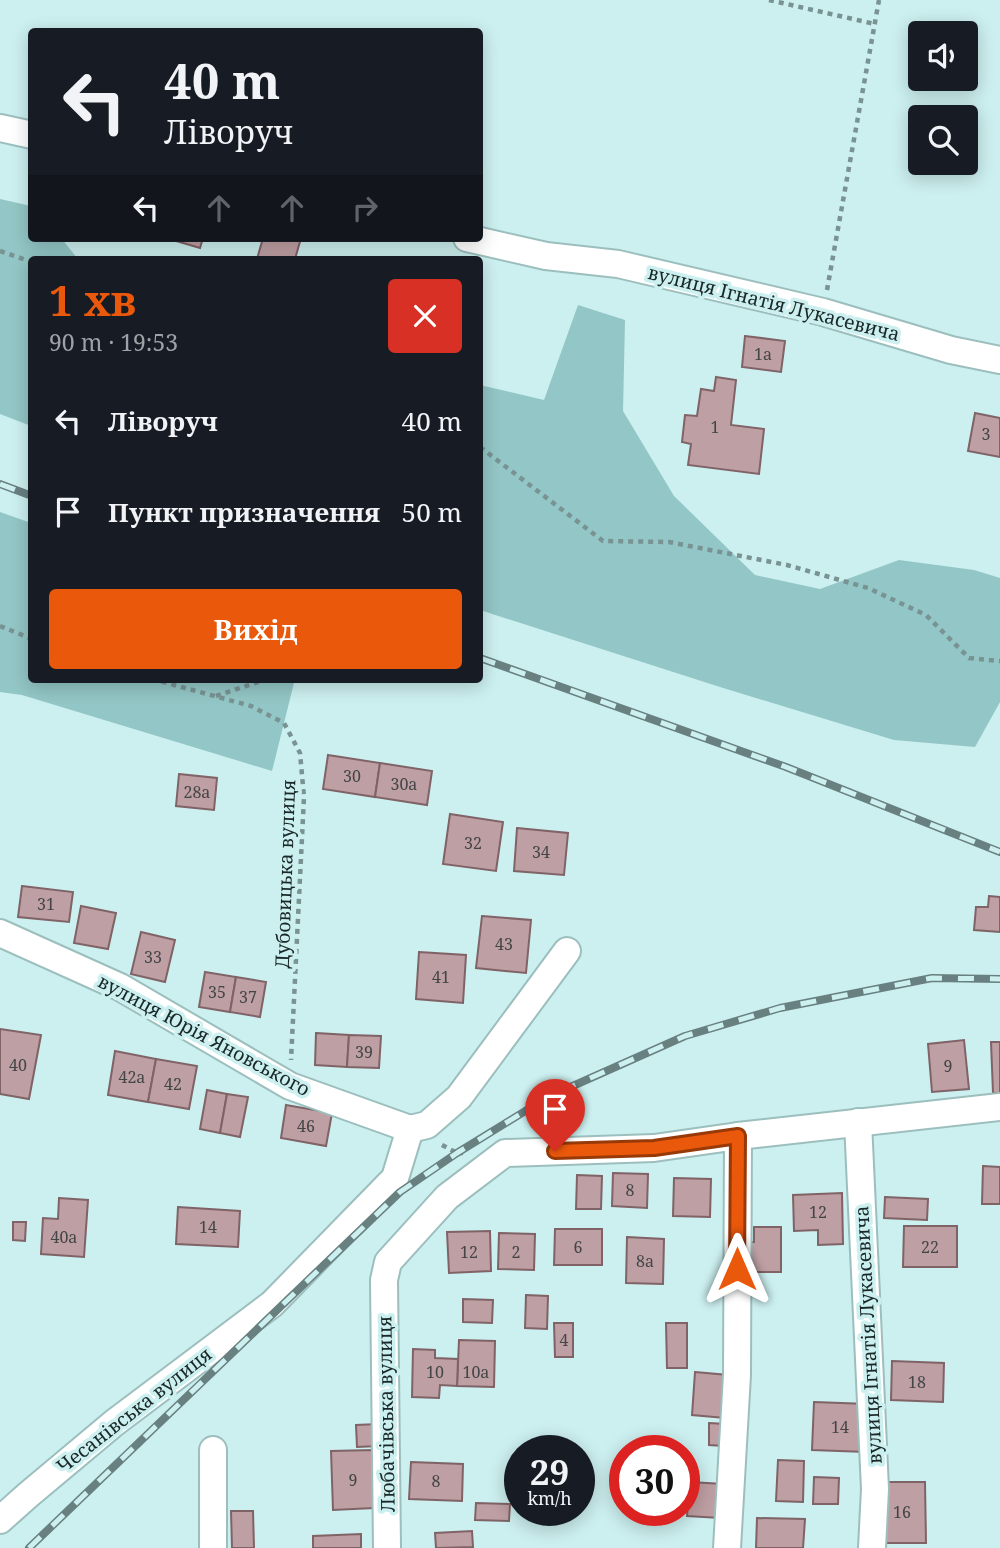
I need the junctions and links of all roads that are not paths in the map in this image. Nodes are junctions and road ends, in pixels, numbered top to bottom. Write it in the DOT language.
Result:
graph roads {
  1 [pos="0,128"];
  2 [pos="28,134"];
  3 [pos="483,242"];
  4 [pos="1000,360"];
  5 [pos="0,933"];
  6 [pos="567,951"];
  7 [pos="1000,1107"];
  8 [pos="858,1122"];
  9 [pos="418,1127"];
  10 [pos="738,1136"];
  11 [pos="213,1450"];
  12 [pos="0,1520"];
  13 [pos="213,1548"];
  14 [pos="387,1548"];
  15 [pos="727,1548"];
  16 [pos="872,1548"];
  1 -- 2 [label="street"];
  3 -- 4 [label="street, вулиця Ігнатія Лукасевича"];
  5 -- 9 [label="street, вулиця Юрія Яновського"];
  6 -- 9 [label="street"];
  7 -- 8 [label="street"];
  8 -- 10 [label="street"];
  8 -- 16 [label="street, вулиця Ігнатія Лукасевича"];
  9 -- 12 [label="street, Чесанівська вулиця"];
  10 -- 14 [label="street, Любачівська вулиця"];
  10 -- 15 [label="street"];
  11 -- 13 [label="street"];
}
